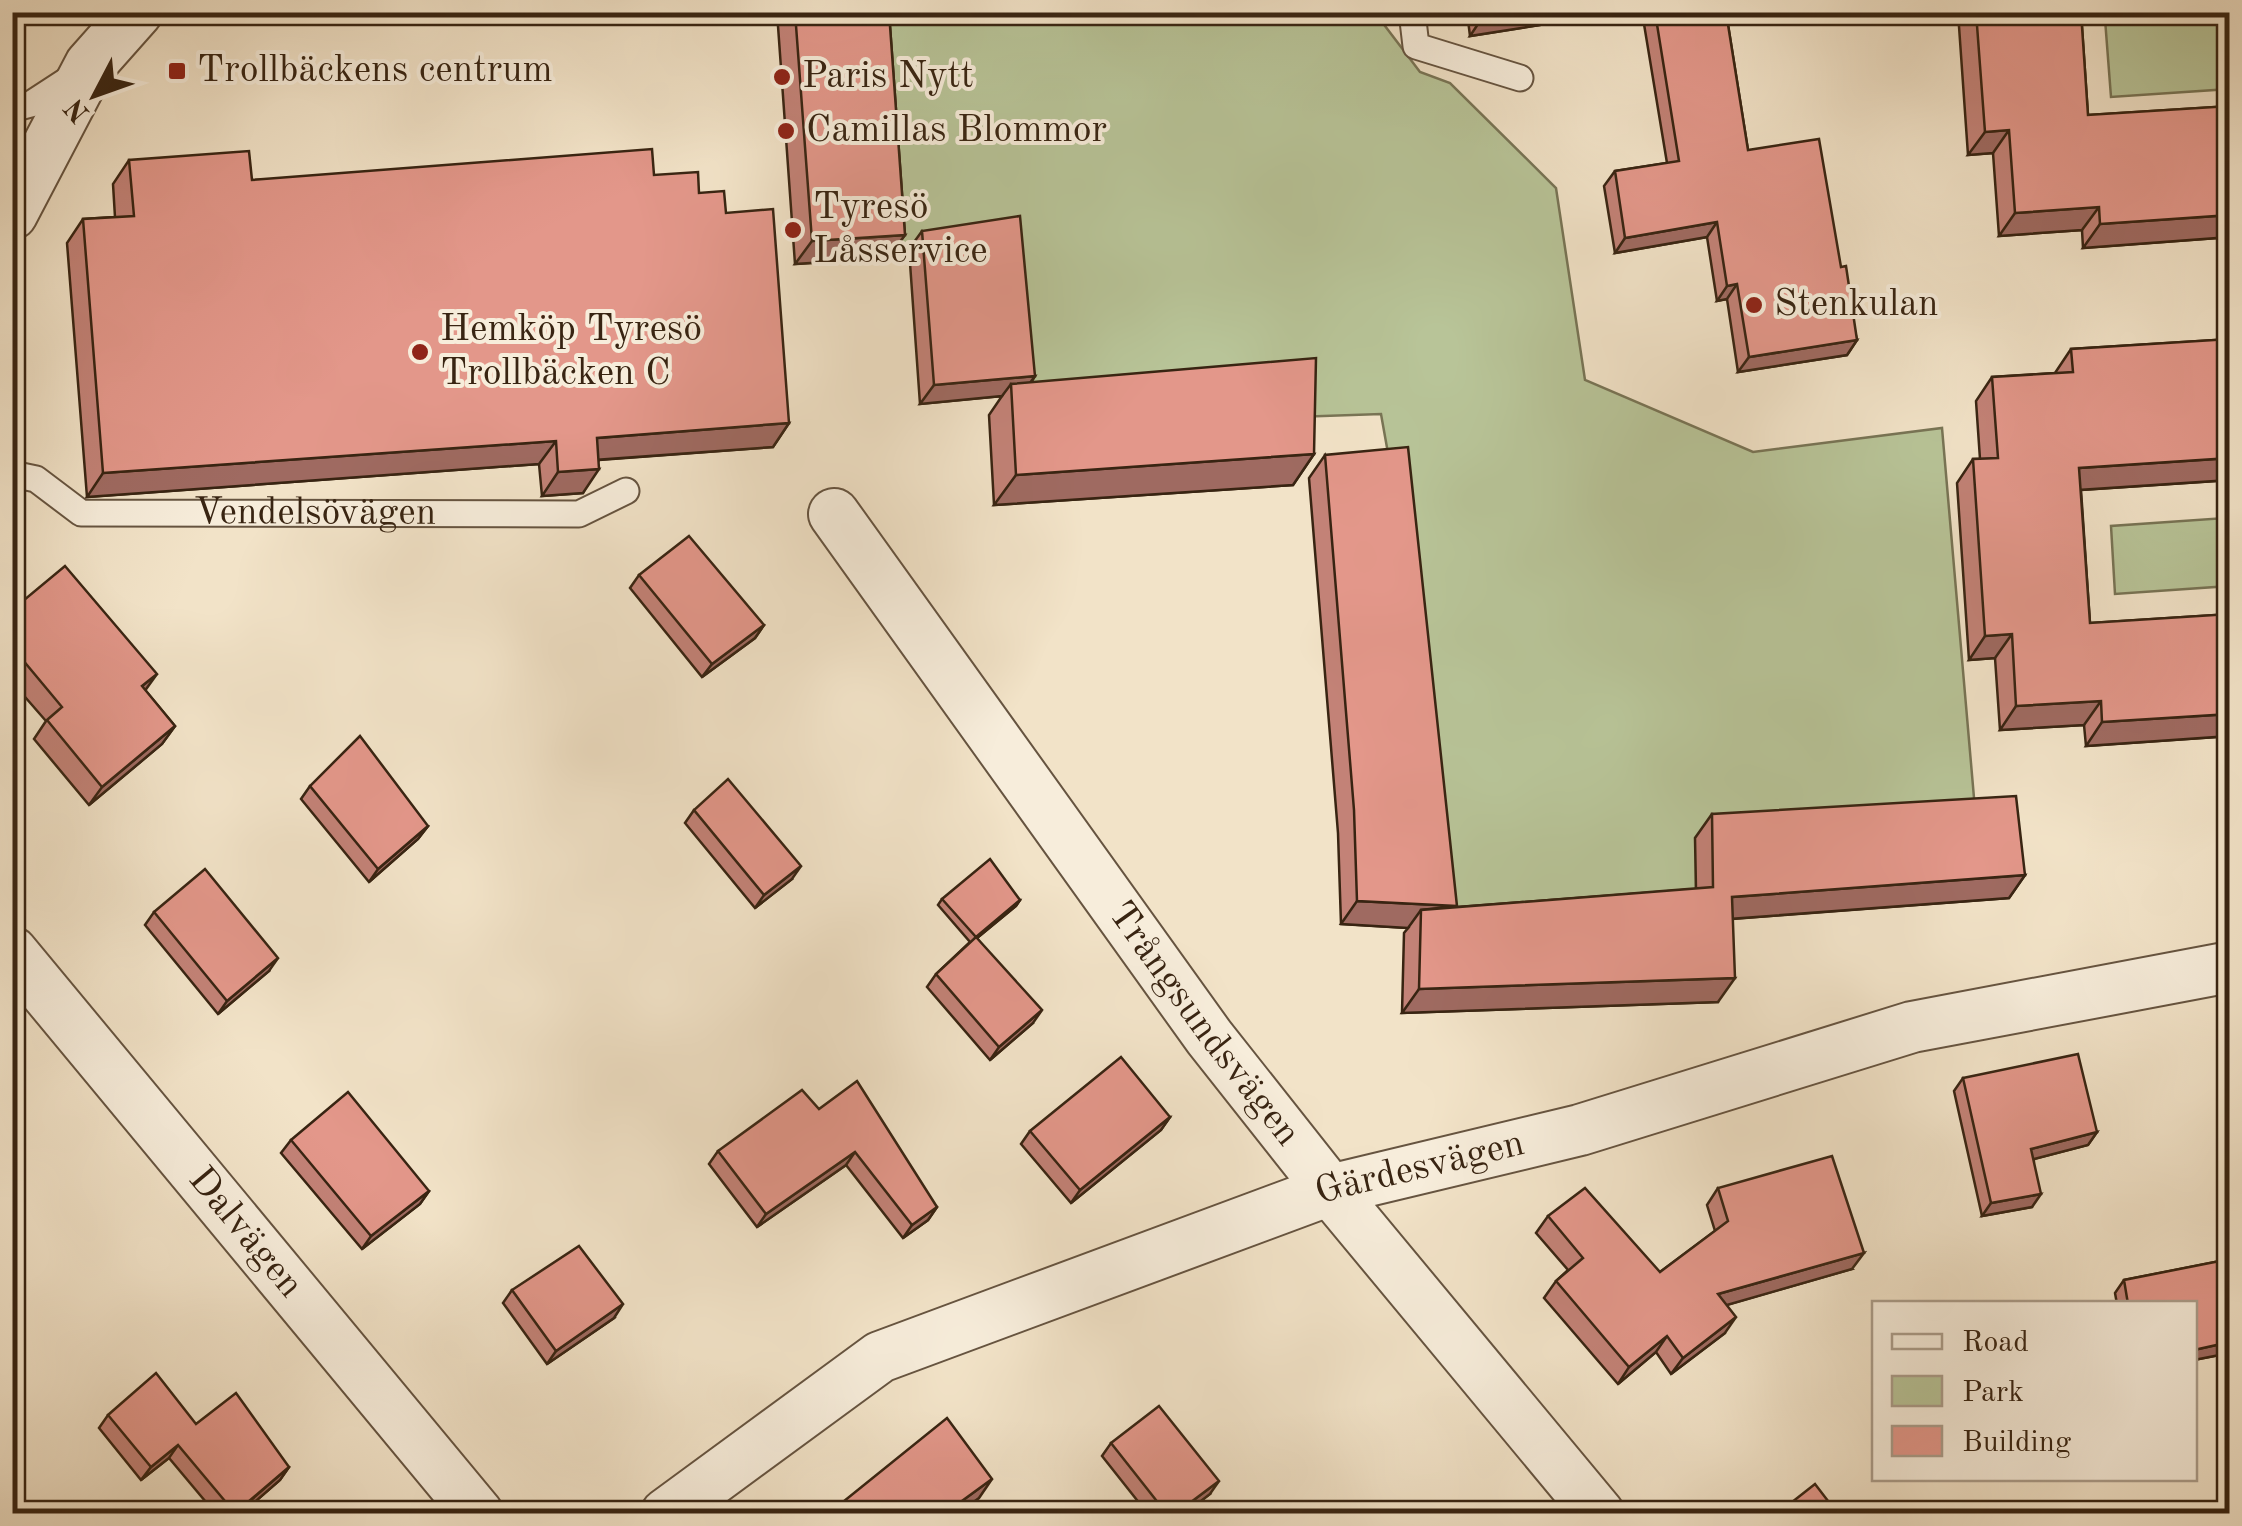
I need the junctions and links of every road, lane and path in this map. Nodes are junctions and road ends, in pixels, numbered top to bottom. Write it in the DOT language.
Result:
graph roads {
  1 [pos="137,12"];
  2 [pos="1412,12"];
  3 [pos="90,65"];
  4 [pos="1520,78"];
  5 [pos="12,108"];
  6 [pos="12,214"];
  7 [pos="12,474"];
  8 [pos="626,490"];
  9 [pos="834,514"];
  10 [pos="12,952"];
  11 [pos="2230,967"];
  12 [pos="1330,1190"];
  13 [pos="478,1514"];
  14 [pos="666,1514"];
  15 [pos="1600,1514"];
  1 -- 3 [label="street"];
  2 -- 4 [label="lane"];
  3 -- 5 [label="lane"];
  3 -- 6 [label="street"];
  7 -- 8 [label="lane, Vendelsövägen"];
  9 -- 12 [label="street, Trångsundsvägen"];
  10 -- 13 [label="street, Dalvägen"];
  11 -- 12 [label="street, Gärdesvägen"];
  12 -- 14 [label="street, Gärdesvägen"];
  12 -- 15 [label="street, Trångsundsvägen"];
}
